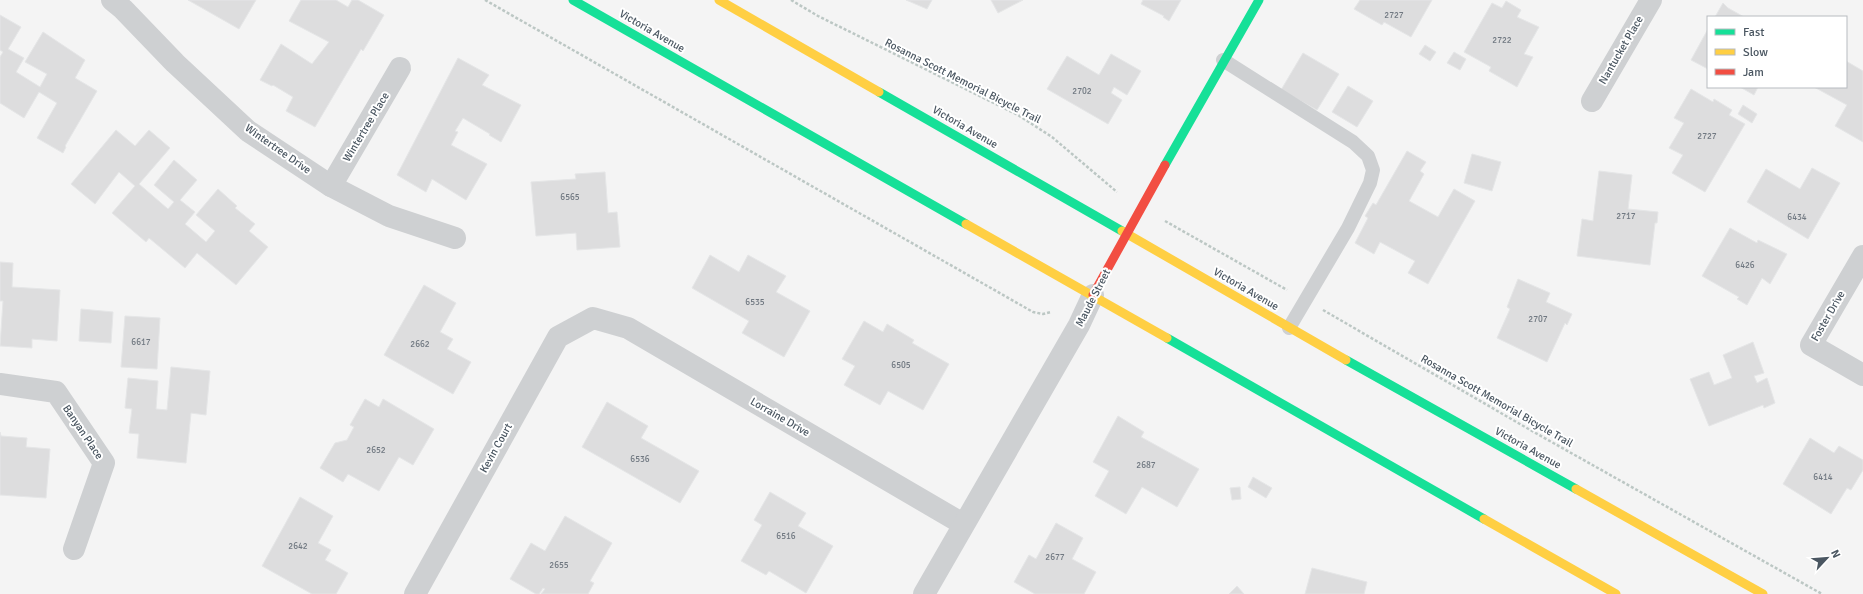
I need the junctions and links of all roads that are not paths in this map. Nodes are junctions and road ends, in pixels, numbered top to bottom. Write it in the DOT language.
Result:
graph roads {
  1 [pos="112,0"];
  2 [pos="573,0"];
  3 [pos="719,0"];
  4 [pos="1259,0"];
  5 [pos="1651,0"];
  6 [pos="1224,60"];
  7 [pos="400,68"];
  8 [pos="1592,101"];
  9 [pos="331,186"];
  10 [pos="1126,233"];
  11 [pos="455,238"];
  12 [pos="1863,256"];
  13 [pos="1093,295"];
  14 [pos="593,318"];
  15 [pos="1289,328"];
  16 [pos="1863,375"];
  17 [pos="0,384"];
  18 [pos="963,524"];
  19 [pos="74,549"];
  20 [pos="415,594"];
  21 [pos="924,594"];
  22 [pos="1616,594"];
  23 [pos="1763,594"];
  1 -- 9 [label="street, Wintertree Drive"];
  2 -- 13 [label="main road, Victoria Avenue"];
  3 -- 10 [label="main road, Victoria Avenue"];
  4 -- 6 [label="main road, Maude Street"];
  5 -- 8 [label="street, Nantucket Place"];
  6 -- 10 [label="main road, Maude Street"];
  6 -- 15 [label="lane"];
  7 -- 9 [label="street, Wintertree Place"];
  9 -- 11 [label="street, Wintertree Drive"];
  10 -- 13 [label="main road, Maude Street"];
  10 -- 15 [label="main road, Victoria Avenue"];
  12 -- 16 [label="street, Foster Drive"];
  13 -- 18 [label="street, Maude Street"];
  13 -- 22 [label="main road, Victoria Avenue"];
  14 -- 18 [label="street, Lorraine Drive"];
  14 -- 20 [label="street, Kevin Court"];
  15 -- 23 [label="main road, Victoria Avenue"];
  17 -- 19 [label="street, Banyan Place"];
  18 -- 21 [label="street, Maude Street"];
}
